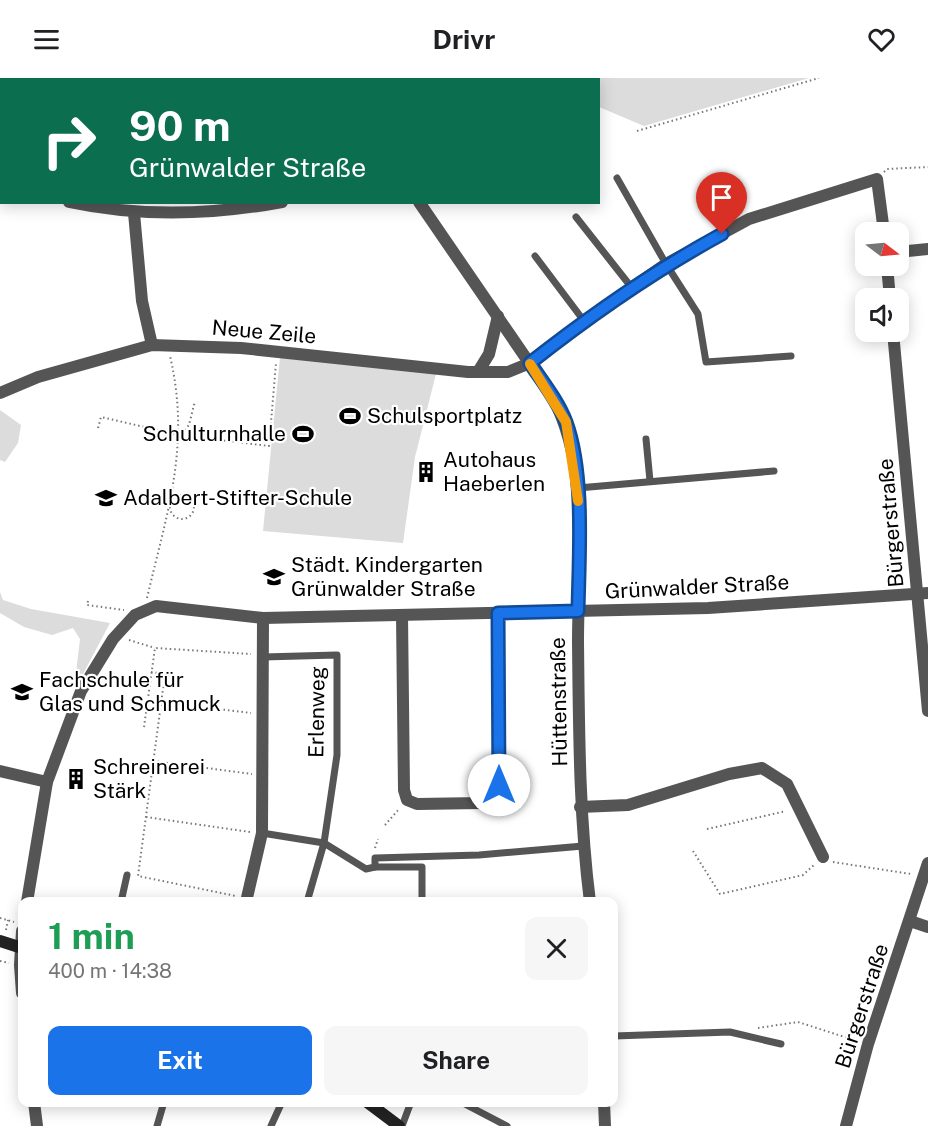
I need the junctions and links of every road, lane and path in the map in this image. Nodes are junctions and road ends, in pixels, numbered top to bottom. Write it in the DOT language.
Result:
graph roads {
  1 [pos="819,78"];
  2 [pos="637,131"];
  3 [pos="928,167"];
  4 [pos="617,178"];
  5 [pos="877,179"];
  6 [pos="81,204"];
  7 [pos="266,204"];
  8 [pos="420,204"];
  9 [pos="155,207"];
  10 [pos="134,213"];
  11 [pos="576,217"];
  12 [pos="883,222"];
  13 [pos="928,249"];
  14 [pos="909,251"];
  15 [pos="536,256"];
  16 [pos="666,264"];
  17 [pos="632,288"];
  18 [pos="498,316"];
  19 [pos="584,321"];
  20 [pos="894,342"];
  21 [pos="152,345"];
  22 [pos="168,345"];
  23 [pos="277,351"];
  24 [pos="791,356"];
  25 [pos="530,363"];
  26 [pos="478,372"];
  27 [pos="0,393"];
  28 [pos="195,401"];
  29 [pos="98,428"];
  30 [pos="179,435"];
  31 [pos="646,439"];
  32 [pos="774,471"];
  33 [pos="650,481"];
  34 [pos="578,488"];
  35 [pos="140,496"];
  36 [pos="171,506"];
  37 [pos="922,593"];
  38 [pos="88,601"];
  39 [pos="578,611"];
  40 [pos="140,612"];
  41 [pos="498,613"];
  42 [pos="402,615"];
  43 [pos="263,618"];
  44 [pos="121,631"];
  45 [pos="155,648"];
  46 [pos="263,656"];
  47 [pos="151,672"];
  48 [pos="161,702"];
  49 [pos="928,711"];
  50 [pos="263,714"];
  51 [pos="144,727"];
  52 [pos="153,761"];
  53 [pos="0,771"];
  54 [pos="262,775"];
  55 [pos="47,782"];
  56 [pos="407,800"];
  57 [pos="580,807"];
  58 [pos="797,808"];
  59 [pos="146,817"];
  60 [pos="385,825"];
  61 [pos="707,829"];
  62 [pos="262,833"];
  63 [pos="324,843"];
  64 [pos="583,846"];
  65 [pos="693,851"];
  66 [pos="823,857"];
  67 [pos="375,867"];
  68 [pos="927,870"];
  69 [pos="127,875"];
  70 [pos="28,897"];
  71 [pos="122,897"];
  72 [pos="233,897"];
  73 [pos="248,897"];
  74 [pos="308,897"];
  75 [pos="422,897"];
  76 [pos="589,897"];
  77 [pos="0,918"];
  78 [pos="910,921"];
  79 [pos="18,923"];
  80 [pos="928,927"];
  81 [pos="0,941"];
  82 [pos="18,946"];
  83 [pos="745,1035"];
  84 [pos="618,1036"];
  85 [pos="781,1044"];
  86 [pos="868,1044"];
  87 [pos="35,1107"];
  88 [pos="163,1107"];
  89 [pos="280,1107"];
  90 [pos="374,1107"];
  91 [pos="409,1107"];
  92 [pos="471,1107"];
  93 [pos="604,1107"];
  94 [pos="37,1126"];
  95 [pos="157,1126"];
  96 [pos="271,1126"];
  97 [pos="401,1126"];
  98 [pos="507,1126"];
  99 [pos="605,1126"];
  100 [pos="846,1126"];
  1 -- 2 [label="path"];
  3 -- 5 [label="path"];
  4 -- 16 [label="lane"];
  5 -- 12 [label="street"];
  5 -- 16 [label="street"];
  6 -- 10 [label="street"];
  7 -- 9 [label="street"];
  8 -- 18 [label="street, Hüttenstraße"];
  9 -- 10 [label="street"];
  10 -- 21 [label="street"];
  11 -- 17 [label="lane"];
  13 -- 14 [label="street"];
  15 -- 19 [label="lane"];
  16 -- 17 [label="street"];
  16 -- 24 [label="lane"];
  17 -- 19 [label="street"];
  18 -- 25 [label="street, Hüttenstraße"];
  18 -- 26 [label="street"];
  19 -- 25 [label="street"];
  20 -- 37 [label="street, Bürgerstraße"];
  21 -- 22 [label="street, Neue Zeile"];
  21 -- 27 [label="street, Neue Zeile"];
  22 -- 23 [label="street, Neue Zeile"];
  22 -- 30 [label="path"];
  23 -- 26 [label="street, Neue Zeile"];
  23 -- 30 [label="path"];
  25 -- 26 [label="street, Neue Zeile"];
  25 -- 34 [label="street, Hüttenstraße"];
  28 -- 30 [label="path"];
  29 -- 30 [label="path"];
  30 -- 36 [label="path"];
  31 -- 33 [label="lane"];
  32 -- 33 [label="lane"];
  33 -- 34 [label="lane"];
  34 -- 39 [label="street, Hüttenstraße"];
  35 -- 36 [label="path"];
  36 -- 36 [label="path"];
  36 -- 40 [label="path"];
  37 -- 39 [label="street, Grünwalder Straße"];
  37 -- 49 [label="street, Bürgerstraße"];
  38 -- 40 [label="path"];
  39 -- 41 [label="street, Grünwalder Straße"];
  39 -- 57 [label="street, Hüttenstraße"];
  40 -- 43 [label="street, Grünwalder Straße"];
  40 -- 44 [label="street"];
  41 -- 42 [label="street, Grünwalder Straße"];
  41 -- 56 [label="street"];
  42 -- 43 [label="street, Grünwalder Straße"];
  42 -- 56 [label="street"];
  43 -- 46 [label="street"];
  44 -- 45 [label="path"];
  44 -- 55 [label="street"];
  45 -- 46 [label="path"];
  45 -- 47 [label="path"];
  46 -- 50 [label="street"];
  46 -- 63 [label="lane, Erlenweg"];
  47 -- 48 [label="path"];
  47 -- 51 [label="path"];
  48 -- 50 [label="path"];
  48 -- 52 [label="path"];
  50 -- 54 [label="street"];
  52 -- 54 [label="path"];
  52 -- 59 [label="path"];
  53 -- 55 [label="street"];
  54 -- 62 [label="street"];
  55 -- 70 [label="street"];
  56 -- 60 [label="path"];
  57 -- 58 [label="street"];
  57 -- 64 [label="street, Hüttenstraße"];
  58 -- 61 [label="path"];
  58 -- 66 [label="street"];
  59 -- 62 [label="path"];
  59 -- 72 [label="path"];
  62 -- 63 [label="lane"];
  62 -- 73 [label="street"];
  63 -- 67 [label="lane"];
  63 -- 74 [label="lane, Erlenweg"];
  64 -- 67 [label="lane"];
  64 -- 76 [label="street, Hüttenstraße"];
  65 -- 66 [label="path"];
  66 -- 68 [label="path"];
  67 -- 75 [label="lane"];
  68 -- 78 [label="street, Bürgerstraße"];
  69 -- 71 [label="lane"];
  77 -- 79 [label="path"];
  78 -- 80 [label="street"];
  78 -- 86 [label="street, Bürgerstraße"];
  81 -- 82 [label="street"];
  83 -- 84 [label="lane"];
  83 -- 85 [label="lane"];
  83 -- 86 [label="path"];
  86 -- 100 [label="street, Bürgerstraße"];
  87 -- 94 [label="street"];
  88 -- 95 [label="lane"];
  89 -- 96 [label="lane"];
  90 -- 97 [label="street"];
  91 -- 97 [label="lane"];
  92 -- 98 [label="lane"];
  93 -- 99 [label="street"];
}
